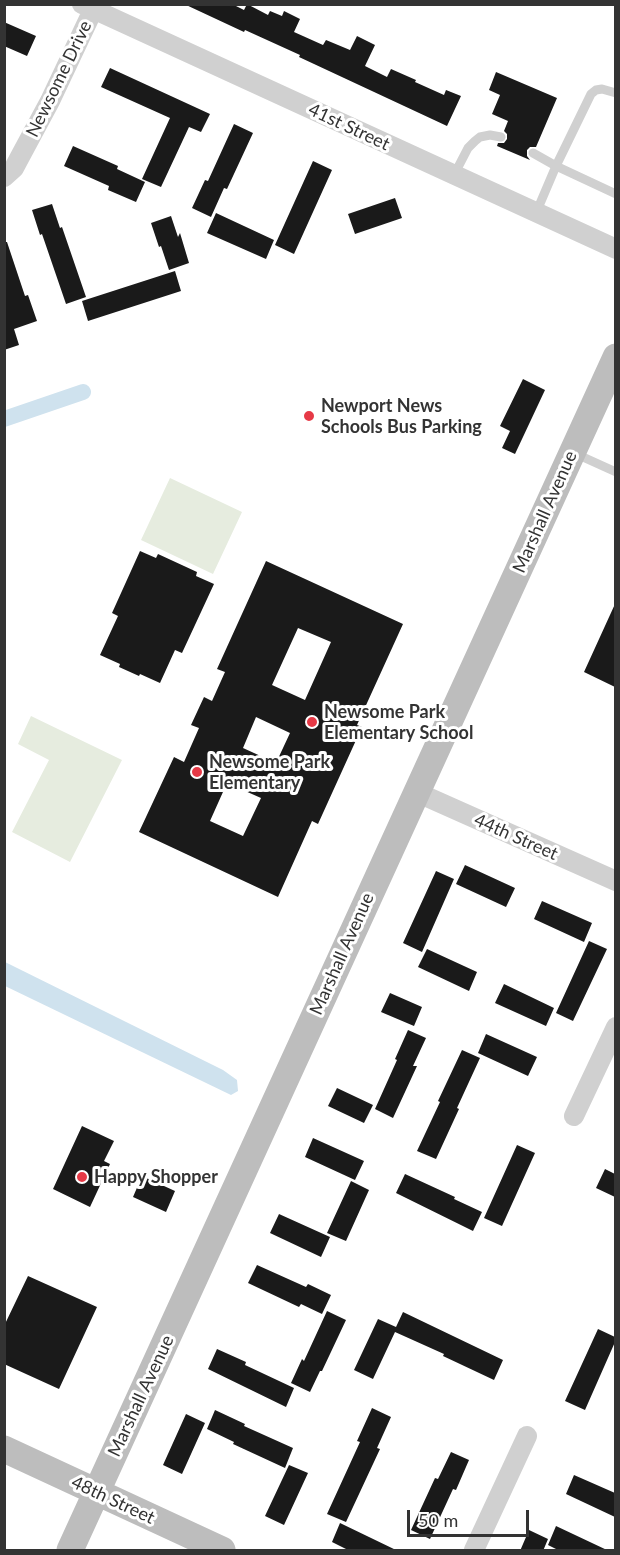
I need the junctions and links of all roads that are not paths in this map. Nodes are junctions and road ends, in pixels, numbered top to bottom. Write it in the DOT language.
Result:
graph roads {
  1 [pos="88,7"];
  2 [pos="615,93"];
  3 [pos="501,137"];
  4 [pos="533,153"];
  5 [pos="556,166"];
  6 [pos="454,175"];
  7 [pos="4,177"];
  8 [pos="615,194"];
  9 [pos="536,213"];
  10 [pos="615,249"];
  11 [pos="615,357"];
  12 [pos="573,452"];
  13 [pos="615,471"];
  14 [pos="416,792"];
  15 [pos="615,881"];
  16 [pos="615,1027"];
  17 [pos="574,1116"];
  18 [pos="527,1436"];
  19 [pos="4,1449"];
  20 [pos="96,1491"];
  21 [pos="70,1551"];
  22 [pos="222,1551"];
  23 [pos="474,1551"];
  1 -- 6 [label="street, 41st Street"];
  1 -- 7 [label="street, Newsome Drive"];
  2 -- 5 [label="lane"];
  3 -- 6 [label="lane"];
  4 -- 5 [label="lane"];
  5 -- 8 [label="lane"];
  5 -- 9 [label="lane"];
  6 -- 9 [label="street, 41st Street"];
  9 -- 10 [label="street, 41st Street"];
  11 -- 12 [label="street, Marshall Avenue"];
  12 -- 13 [label="lane"];
  12 -- 14 [label="street, Marshall Avenue"];
  14 -- 15 [label="street, 44th Street"];
  14 -- 20 [label="street, Marshall Avenue"];
  16 -- 17 [label="street"];
  18 -- 23 [label="street"];
  19 -- 20 [label="street, 48th Street"];
  20 -- 21 [label="street, Marshall Avenue"];
  20 -- 22 [label="street, 48th Street"];
}
